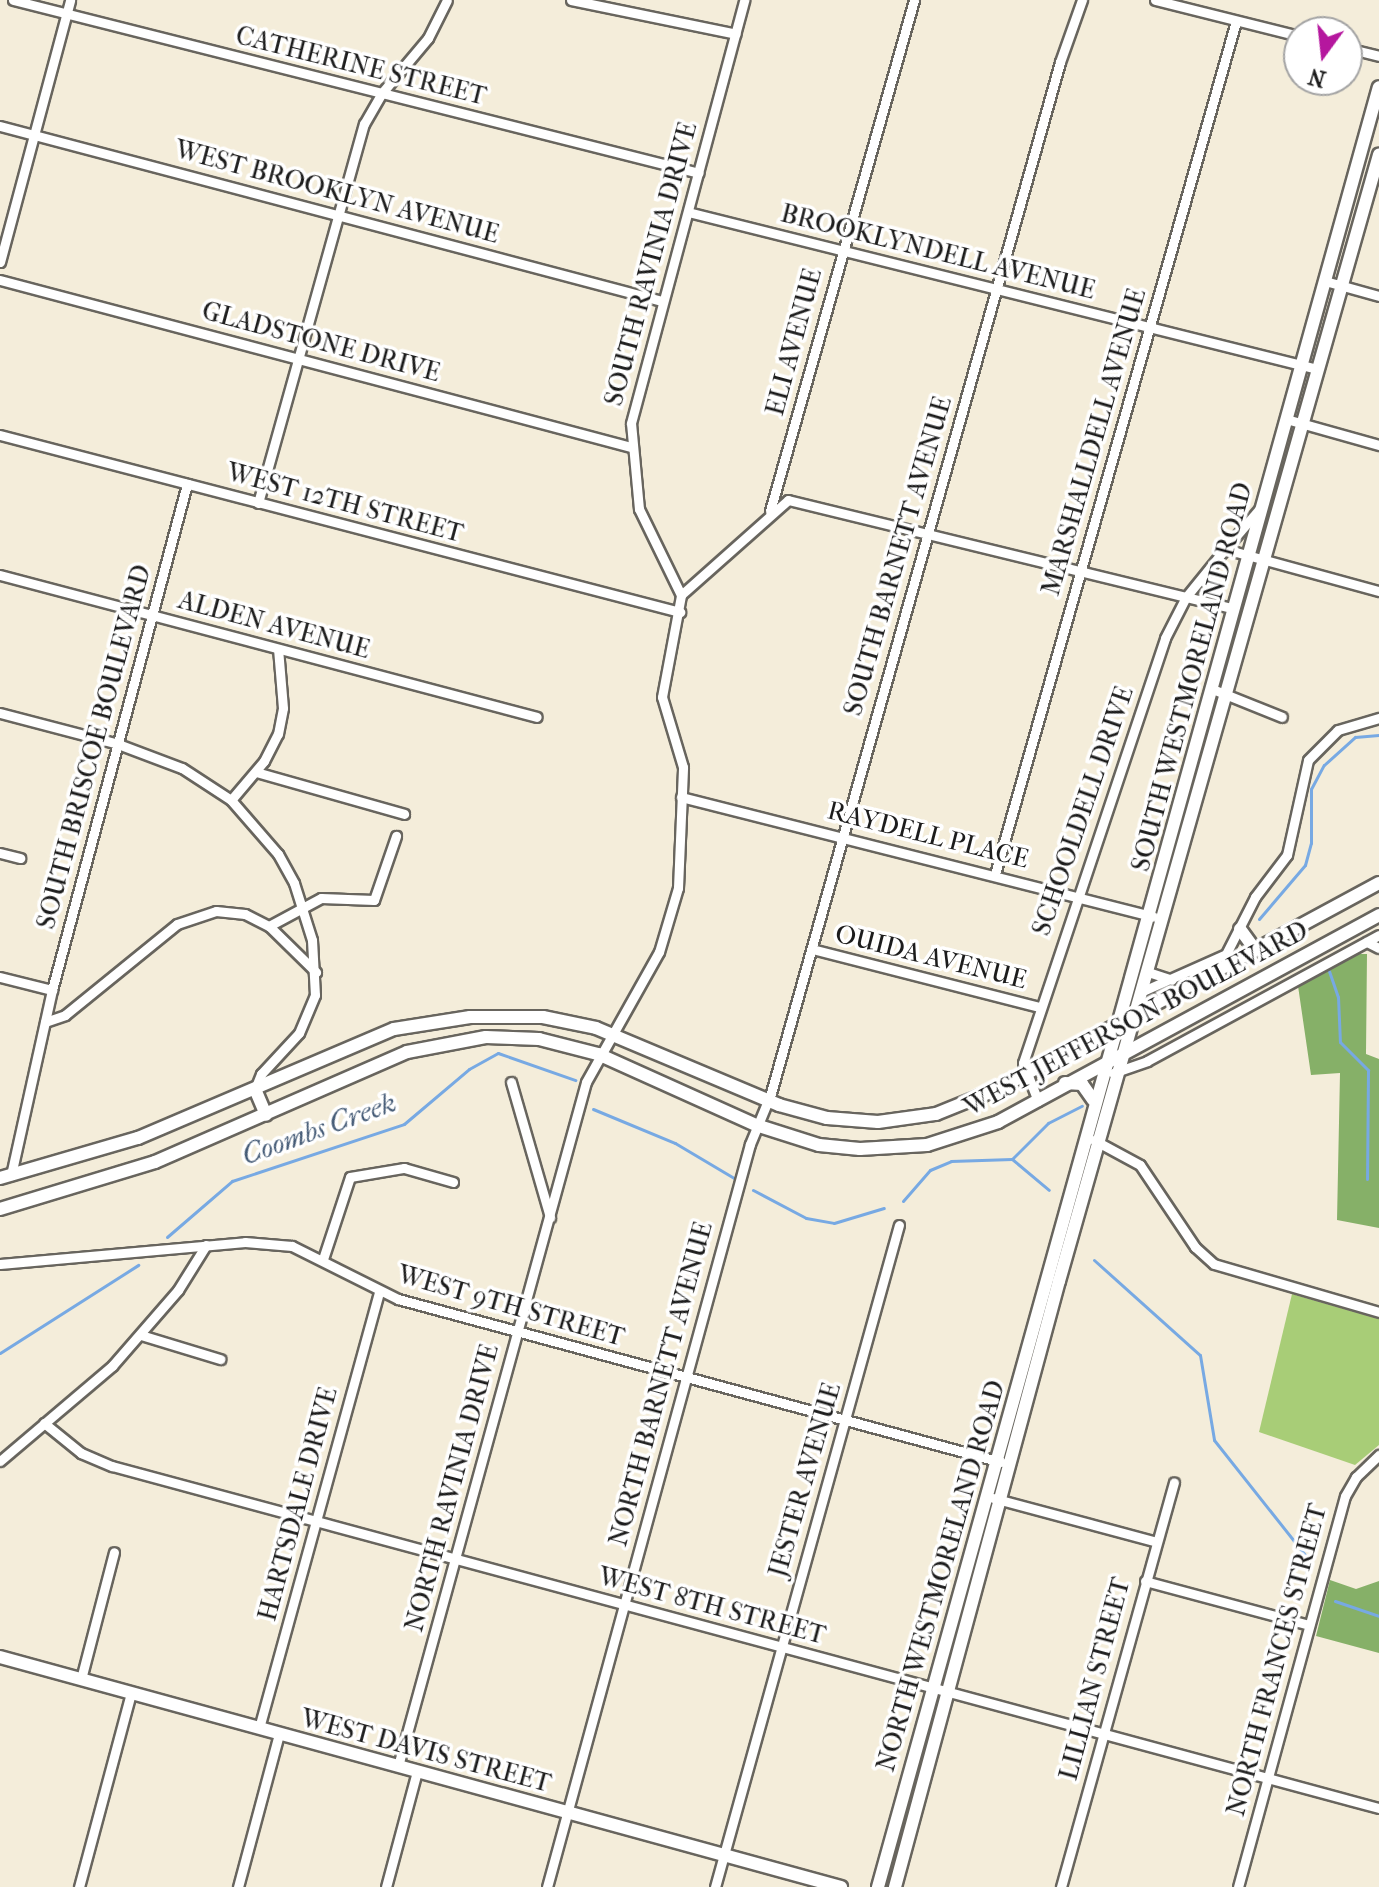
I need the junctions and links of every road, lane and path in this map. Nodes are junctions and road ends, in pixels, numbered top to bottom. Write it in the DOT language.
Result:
graph roads {
  1 [pos="13,0"];
  2 [pos="70,0"];
  3 [pos="447,0"];
  4 [pos="571,0"];
  5 [pos="744,0"];
  6 [pos="914,0"];
  7 [pos="1082,0"];
  8 [pos="1155,0"];
  9 [pos="67,14"];
  10 [pos="1236,21"];
  11 [pos="1283,32"];
  12 [pos="736,34"];
  13 [pos="1379,87"];
  14 [pos="381,94"];
  15 [pos="0,126"];
  16 [pos="34,135"];
  17 [pos="1363,146"];
  18 [pos="1379,153"];
  19 [pos="699,173"];
  20 [pos="688,212"];
  21 [pos="338,215"];
  22 [pos="842,248"];
  23 [pos="0,262"];
  24 [pos="0,280"];
  25 [pos="1325,281"];
  26 [pos="1342,286"];
  27 [pos="997,288"];
  28 [pos="1379,296"];
  29 [pos="662,301"];
  30 [pos="1149,327"];
  31 [pos="297,358"];
  32 [pos="1301,365"];
  33 [pos="1317,369"];
  34 [pos="1286,419"];
  35 [pos="1302,423"];
  36 [pos="0,435"];
  37 [pos="1379,445"];
  38 [pos="631,447"];
  39 [pos="187,484"];
  40 [pos="258,503"];
  41 [pos="1261,507"];
  42 [pos="770,511"];
  43 [pos="927,534"];
  44 [pos="1225,549"];
  45 [pos="1248,555"];
  46 [pos="1265,560"];
  47 [pos="1080,572"];
  48 [pos="0,575"];
  49 [pos="1379,591"];
  50 [pos="681,595"];
  51 [pos="1186,597"];
  52 [pos="1234,609"];
  53 [pos="680,612"];
  54 [pos="152,615"];
  55 [pos="278,649"];
  56 [pos="1215,690"];
  57 [pos="1228,694"];
  58 [pos="0,713"];
  59 [pos="537,717"];
  60 [pos="1282,717"];
  61 [pos="1379,718"];
  62 [pos="118,744"];
  63 [pos="256,772"];
  64 [pos="681,797"];
  65 [pos="231,800"];
  66 [pos="404,814"];
  67 [pos="396,836"];
  68 [pos="842,837"];
  69 [pos="0,853"];
  70 [pos="20,858"];
  71 [pos="995,874"];
  72 [pos="1379,883"];
  73 [pos="1077,896"];
  74 [pos="302,907"];
  75 [pos="1149,915"];
  76 [pos="1379,915"];
  77 [pos="1164,919"];
  78 [pos="269,926"];
  79 [pos="1240,929"];
  80 [pos="1379,935"];
  81 [pos="1367,942"];
  82 [pos="1379,948"];
  83 [pos="812,949"];
  84 [pos="1255,950"];
  85 [pos="316,972"];
  86 [pos="1148,972"];
  87 [pos="0,977"];
  88 [pos="1172,980"];
  89 [pos="52,990"];
  90 [pos="1143,991"];
  91 [pos="1040,1007"];
  92 [pos="1135,1017"];
  93 [pos="45,1022"];
  94 [pos="1118,1026"];
  95 [pos="611,1033"];
  96 [pos="1124,1052"];
  97 [pos="598,1054"];
  98 [pos="1105,1065"];
  99 [pos="1026,1074"];
  100 [pos="1117,1074"];
  101 [pos="511,1082"];
  102 [pos="586,1082"];
  103 [pos="1065,1083"];
  104 [pos="255,1089"];
  105 [pos="768,1100"];
  106 [pos="1093,1100"];
  107 [pos="1038,1101"];
  108 [pos="266,1115"];
  109 [pos="756,1125"];
  110 [pos="1083,1137"];
  111 [pos="1101,1142"];
  112 [pos="5,1176"];
  113 [pos="453,1182"];
  114 [pos="0,1209"];
  115 [pos="550,1217"];
  116 [pos="899,1225"];
  117 [pos="206,1245"];
  118 [pos="323,1259"];
  119 [pos="0,1264"];
  120 [pos="1053,1279"];
  121 [pos="379,1291"];
  122 [pos="1379,1312"];
  123 [pos="518,1331"];
  124 [pos="141,1335"];
  125 [pos="220,1359"];
  126 [pos="687,1377"];
  127 [pos="845,1420"];
  128 [pos="44,1423"];
  129 [pos="1379,1455"];
  130 [pos="0,1461"];
  131 [pos="997,1461"];
  132 [pos="1010,1464"];
  133 [pos="1174,1483"];
  134 [pos="986,1496"];
  135 [pos="1000,1500"];
  136 [pos="317,1522"];
  137 [pos="1154,1541"];
  138 [pos="114,1552"];
  139 [pos="455,1559"];
  140 [pos="1145,1581"];
  141 [pos="623,1604"];
  142 [pos="1309,1625"];
  143 [pos="781,1647"];
  144 [pos="0,1657"];
  145 [pos="81,1679"];
  146 [pos="932,1687"];
  147 [pos="948,1691"];
  148 [pos="131,1693"];
  149 [pos="259,1728"];
  150 [pos="1103,1733"];
  151 [pos="279,1734"];
  152 [pos="398,1766"];
  153 [pos="417,1771"];
  154 [pos="1267,1778"];
  155 [pos="1379,1808"];
  156 [pos="568,1812"];
  157 [pos="724,1855"];
  158 [pos="79,1887"];
  159 [pos="238,1887"];
  160 [pos="386,1887"];
  161 [pos="547,1887"];
  162 [pos="715,1887"];
  163 [pos="841,1887"];
  164 [pos="878,1887"];
  165 [pos="895,1887"];
  166 [pos="1061,1887"];
  167 [pos="1238,1887"];
  1 -- 9 [label="street, CATHERINE STREET"];
  2 -- 9 [label="street"];
  3 -- 14 [label="street"];
  4 -- 12 [label="street"];
  5 -- 12 [label="street, SOUTH RAVINIA DRIVE"];
  6 -- 22 [label="street, ELI AVENUE"];
  7 -- 27 [label="street, SOUTH BARNETT AVENUE"];
  8 -- 10 [label="street"];
  9 -- 14 [label="street, CATHERINE STREET"];
  9 -- 16 [label="street"];
  10 -- 11 [label="street"];
  10 -- 30 [label="street, MARSHALLDELL AVENUE"];
  12 -- 19 [label="street, SOUTH RAVINIA DRIVE"];
  13 -- 17 [label="main road, SOUTH WESTMORELAND ROAD"];
  14 -- 19 [label="street, CATHERINE STREET"];
  14 -- 21 [label="street"];
  15 -- 16 [label="street, WEST BROOKLYN AVENUE"];
  16 -- 21 [label="street, WEST BROOKLYN AVENUE"];
  16 -- 23 [label="street"];
  17 -- 18 [label="street"];
  17 -- 25 [label="main road, SOUTH WESTMORELAND ROAD"];
  18 -- 26 [label="main road, SOUTH WESTMORELAND ROAD"];
  19 -- 20 [label="street, SOUTH RAVINIA DRIVE"];
  20 -- 22 [label="street, BROOKLYNDELL AVENUE"];
  20 -- 29 [label="street, SOUTH RAVINIA DRIVE"];
  21 -- 29 [label="street, WEST BROOKLYN AVENUE"];
  21 -- 31 [label="street"];
  22 -- 27 [label="street, BROOKLYNDELL AVENUE"];
  22 -- 42 [label="street, ELI AVENUE"];
  24 -- 31 [label="street, GLADSTONE DRIVE"];
  25 -- 26 [label="street"];
  25 -- 32 [label="main road, SOUTH WESTMORELAND ROAD"];
  26 -- 28 [label="street"];
  26 -- 33 [label="main road, SOUTH WESTMORELAND ROAD"];
  27 -- 30 [label="street, BROOKLYNDELL AVENUE"];
  27 -- 43 [label="street, SOUTH BARNETT AVENUE"];
  29 -- 38 [label="street, SOUTH RAVINIA DRIVE"];
  30 -- 32 [label="street, BROOKLYNDELL AVENUE"];
  30 -- 47 [label="street, MARSHALLDELL AVENUE"];
  31 -- 38 [label="street, GLADSTONE DRIVE"];
  31 -- 40 [label="street"];
  32 -- 33 [label="street, BROOKLYNDELL AVENUE"];
  32 -- 34 [label="main road, SOUTH WESTMORELAND ROAD"];
  33 -- 35 [label="main road, SOUTH WESTMORELAND ROAD"];
  34 -- 35 [label="street"];
  34 -- 41 [label="main road, SOUTH WESTMORELAND ROAD"];
  35 -- 37 [label="street"];
  35 -- 46 [label="main road, SOUTH WESTMORELAND ROAD"];
  36 -- 39 [label="street, WEST 12TH STREET"];
  38 -- 50 [label="street, SOUTH RAVINIA DRIVE"];
  39 -- 40 [label="street, WEST 12TH STREET"];
  39 -- 54 [label="street, SOUTH BRISCOE BOULEVARD"];
  40 -- 53 [label="street, WEST 12TH STREET"];
  41 -- 44 [label="street, SCHOOLDELL DRIVE"];
  41 -- 45 [label="main road, SOUTH WESTMORELAND ROAD"];
  42 -- 43 [label="street"];
  42 -- 50 [label="street"];
  43 -- 47 [label="street"];
  43 -- 68 [label="street, SOUTH BARNETT AVENUE"];
  44 -- 45 [label="street"];
  44 -- 51 [label="street, SCHOOLDELL DRIVE"];
  45 -- 46 [label="street"];
  45 -- 52 [label="main road, SOUTH WESTMORELAND ROAD"];
  46 -- 49 [label="street"];
  46 -- 57 [label="main road, SOUTH WESTMORELAND ROAD"];
  47 -- 51 [label="street"];
  47 -- 71 [label="street, MARSHALLDELL AVENUE"];
  48 -- 54 [label="street, ALDEN AVENUE"];
  50 -- 53 [label="street, SOUTH RAVINIA DRIVE"];
  51 -- 52 [label="street"];
  51 -- 73 [label="street, SCHOOLDELL DRIVE"];
  52 -- 56 [label="main road, SOUTH WESTMORELAND ROAD"];
  53 -- 64 [label="street, SOUTH RAVINIA DRIVE"];
  54 -- 55 [label="street, ALDEN AVENUE"];
  54 -- 62 [label="street, SOUTH BRISCOE BOULEVARD"];
  55 -- 59 [label="street, ALDEN AVENUE"];
  55 -- 63 [label="street"];
  56 -- 57 [label="street"];
  56 -- 75 [label="main road, SOUTH WESTMORELAND ROAD"];
  57 -- 60 [label="street"];
  57 -- 77 [label="main road, SOUTH WESTMORELAND ROAD"];
  58 -- 62 [label="street"];
  61 -- 79 [label="street"];
  62 -- 65 [label="street"];
  62 -- 89 [label="street, SOUTH BRISCOE BOULEVARD"];
  63 -- 65 [label="street"];
  63 -- 66 [label="street"];
  64 -- 68 [label="street, RAYDELL PLACE"];
  64 -- 95 [label="street, SOUTH RAVINIA DRIVE"];
  65 -- 74 [label="street"];
  67 -- 74 [label="street"];
  68 -- 71 [label="street, RAYDELL PLACE"];
  68 -- 83 [label="street, SOUTH BARNETT AVENUE"];
  69 -- 70 [label="street"];
  71 -- 73 [label="street, RAYDELL PLACE"];
  72 -- 84 [label="main road, WEST JEFFERSON BOULEVARD"];
  73 -- 75 [label="street, RAYDELL PLACE"];
  73 -- 91 [label="street, SCHOOLDELL DRIVE"];
  74 -- 78 [label="street"];
  74 -- 85 [label="street"];
  75 -- 77 [label="street, RAYDELL PLACE"];
  75 -- 94 [label="main road, SOUTH WESTMORELAND ROAD"];
  76 -- 96 [label="main road, WEST JEFFERSON BOULEVARD"];
  77 -- 86 [label="main road, SOUTH WESTMORELAND ROAD"];
  78 -- 85 [label="street"];
  78 -- 93 [label="street"];
  79 -- 84 [label="main road"];
  79 -- 88 [label="street"];
  80 -- 81 [label="street"];
  81 -- 82 [label="street"];
  81 -- 100 [label="street"];
  83 -- 91 [label="street, OUIDA AVENUE"];
  83 -- 105 [label="street, SOUTH BARNETT AVENUE"];
  84 -- 92 [label="main road, WEST JEFFERSON BOULEVARD"];
  85 -- 104 [label="street"];
  86 -- 88 [label="street"];
  86 -- 90 [label="main road, SOUTH WESTMORELAND ROAD"];
  87 -- 89 [label="street"];
  88 -- 90 [label="street"];
  89 -- 93 [label="street, SOUTH BRISCOE BOULEVARD"];
  90 -- 92 [label="main road, SOUTH WESTMORELAND ROAD"];
  91 -- 99 [label="street, SCHOOLDELL DRIVE"];
  92 -- 94 [label="main road, WEST JEFFERSON BOULEVARD"];
  92 -- 96 [label="main road, SOUTH WESTMORELAND ROAD"];
  93 -- 112 [label="street, SOUTH BRISCOE BOULEVARD"];
  94 -- 98 [label="main road, SOUTH WESTMORELAND ROAD"];
  94 -- 99 [label="main road, WEST JEFFERSON BOULEVARD"];
  95 -- 97 [label="street, SOUTH RAVINIA DRIVE"];
  95 -- 104 [label="main road, WEST JEFFERSON BOULEVARD"];
  95 -- 105 [label="main road, WEST JEFFERSON BOULEVARD"];
  96 -- 98 [label="main road, WEST JEFFERSON BOULEVARD"];
  96 -- 100 [label="main road, SOUTH WESTMORELAND ROAD"];
  97 -- 102 [label="street, SOUTH RAVINIA DRIVE"];
  97 -- 108 [label="main road, WEST JEFFERSON BOULEVARD"];
  97 -- 109 [label="main road, WEST JEFFERSON BOULEVARD"];
  98 -- 100 [label="street"];
  98 -- 103 [label="main road, WEST JEFFERSON BOULEVARD"];
  98 -- 106 [label="main road, SOUTH WESTMORELAND ROAD"];
  99 -- 105 [label="main road, WEST JEFFERSON BOULEVARD"];
  99 -- 107 [label="street"];
  100 -- 111 [label="main road, SOUTH WESTMORELAND ROAD"];
  101 -- 115 [label="street"];
  102 -- 115 [label="street, NORTH RAVINIA DRIVE"];
  103 -- 106 [label="main road"];
  103 -- 107 [label="main road, WEST JEFFERSON BOULEVARD"];
  104 -- 108 [label="main road"];
  104 -- 112 [label="main road, WEST JEFFERSON BOULEVARD"];
  105 -- 109 [label="street, SOUTH BARNETT AVENUE"];
  106 -- 110 [label="main road, SOUTH WESTMORELAND ROAD"];
  107 -- 109 [label="main road, WEST JEFFERSON BOULEVARD"];
  108 -- 114 [label="main road, WEST JEFFERSON BOULEVARD"];
  109 -- 126 [label="street, NORTH BARNETT AVENUE"];
  110 -- 111 [label="street"];
  110 -- 120 [label="main road, SOUTH WESTMORELAND ROAD"];
  111 -- 120 [label="main road, SOUTH WESTMORELAND ROAD"];
  111 -- 122 [label="street"];
  113 -- 118 [label="street"];
  115 -- 123 [label="street, NORTH RAVINIA DRIVE"];
  116 -- 127 [label="street, JESTER AVENUE"];
  117 -- 118 [label="street, WEST 9TH STREET"];
  117 -- 119 [label="street, WEST 9TH STREET"];
  117 -- 124 [label="street"];
  118 -- 121 [label="street, WEST 9TH STREET"];
  120 -- 131 [label="main road, NORTH WESTMORELAND ROAD"];
  120 -- 132 [label="main road, NORTH WESTMORELAND ROAD"];
  121 -- 123 [label="street, WEST 9TH STREET"];
  121 -- 136 [label="street, HARTSDALE DRIVE"];
  123 -- 126 [label="street, WEST 9TH STREET"];
  123 -- 139 [label="street, NORTH RAVINIA DRIVE"];
  124 -- 125 [label="street"];
  124 -- 128 [label="street"];
  126 -- 127 [label="street, WEST 9TH STREET"];
  126 -- 141 [label="street, NORTH BARNETT AVENUE"];
  127 -- 131 [label="street, WEST 9TH STREET"];
  127 -- 143 [label="street, JESTER AVENUE"];
  128 -- 130 [label="street"];
  128 -- 136 [label="street, WEST 8TH STREET"];
  129 -- 142 [label="street, NORTH FRANCES STREET"];
  131 -- 132 [label="street, WEST 9TH STREET"];
  131 -- 134 [label="main road, NORTH WESTMORELAND ROAD"];
  132 -- 135 [label="main road, NORTH WESTMORELAND ROAD"];
  133 -- 137 [label="street, LILLIAN STREET"];
  134 -- 135 [label="street"];
  134 -- 146 [label="main road, NORTH WESTMORELAND ROAD"];
  135 -- 137 [label="street"];
  135 -- 147 [label="main road, NORTH WESTMORELAND ROAD"];
  136 -- 139 [label="street, WEST 8TH STREET"];
  136 -- 149 [label="street, HARTSDALE DRIVE"];
  137 -- 140 [label="street, LILLIAN STREET"];
  138 -- 145 [label="street"];
  139 -- 141 [label="street, WEST 8TH STREET"];
  139 -- 152 [label="street, NORTH RAVINIA DRIVE"];
  140 -- 142 [label="street"];
  140 -- 150 [label="street, LILLIAN STREET"];
  141 -- 143 [label="street, WEST 8TH STREET"];
  141 -- 156 [label="street, NORTH BARNETT AVENUE"];
  142 -- 154 [label="street, NORTH FRANCES STREET"];
  143 -- 146 [label="street, WEST 8TH STREET"];
  143 -- 157 [label="street, JESTER AVENUE"];
  144 -- 145 [label="main road, WEST DAVIS STREET"];
  145 -- 148 [label="main road, WEST DAVIS STREET"];
  146 -- 147 [label="street, WEST 8TH STREET"];
  146 -- 164 [label="main road, NORTH WESTMORELAND ROAD"];
  147 -- 150 [label="street, WEST 8TH STREET"];
  147 -- 165 [label="main road, NORTH WESTMORELAND ROAD"];
  148 -- 149 [label="main road, WEST DAVIS STREET"];
  148 -- 158 [label="street"];
  149 -- 151 [label="main road, WEST DAVIS STREET"];
  150 -- 154 [label="street, WEST 8TH STREET"];
  150 -- 166 [label="street, LILLIAN STREET"];
  151 -- 152 [label="main road, WEST DAVIS STREET"];
  151 -- 159 [label="street"];
  152 -- 153 [label="main road, WEST DAVIS STREET"];
  153 -- 156 [label="main road, WEST DAVIS STREET"];
  153 -- 160 [label="street"];
  154 -- 155 [label="street, WEST 8TH STREET"];
  154 -- 167 [label="street, NORTH FRANCES STREET"];
  156 -- 157 [label="main road, WEST DAVIS STREET"];
  156 -- 161 [label="street, NORTH BARNETT AVENUE"];
  157 -- 162 [label="street, JESTER AVENUE"];
  157 -- 163 [label="main road, WEST DAVIS STREET"];
}
